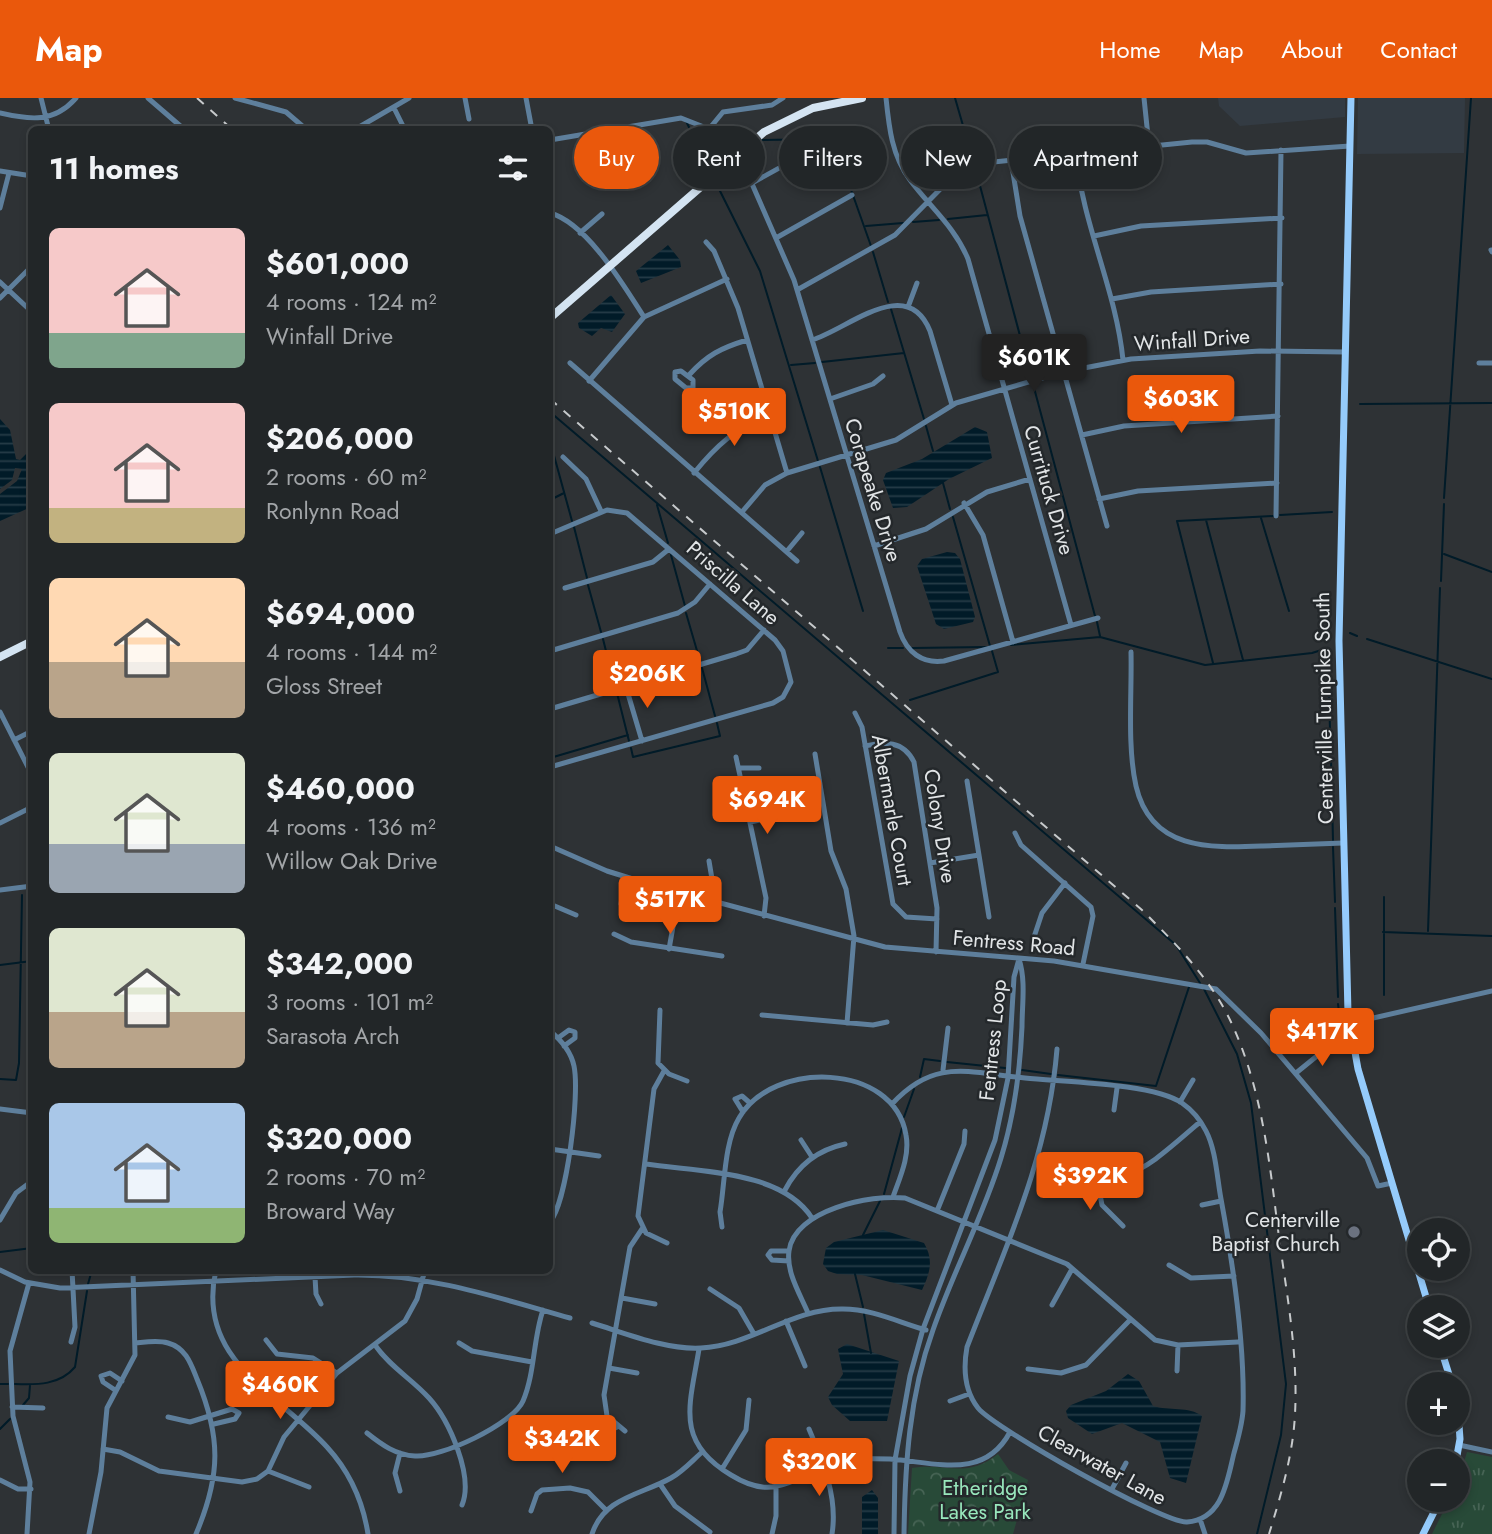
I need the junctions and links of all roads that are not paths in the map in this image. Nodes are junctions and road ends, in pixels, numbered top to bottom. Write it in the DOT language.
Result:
graph roads {
  1 [pos="41,98"];
  2 [pos="76,98"];
  3 [pos="148,98"];
  4 [pos="235,98"];
  5 [pos="409,98"];
  6 [pos="465,98"];
  7 [pos="526,98"];
  8 [pos="783,98"];
  9 [pos="862,98"];
  10 [pos="886,98"];
  11 [pos="1144,98"];
  12 [pos="1350,98"];
  13 [pos="394,108"];
  14 [pos="0,113"];
  15 [pos="46,118"];
  16 [pos="469,119"];
  17 [pos="48,126"];
  18 [pos="180,126"];
  19 [pos="302,126"];
  20 [pos="361,126"];
  21 [pos="403,126"];
  22 [pos="531,126"];
  23 [pos="699,126"];
  24 [pos="711,126"];
  25 [pos="1147,126"];
  26 [pos="765,134"];
  27 [pos="553,138"];
  28 [pos="1162,145"];
  29 [pos="1350,146"];
  30 [pos="1281,150"];
  31 [pos="1009,160"];
  32 [pos="0,171"];
  33 [pos="9,173"];
  34 [pos="28,175"];
  35 [pos="696,189"];
  36 [pos="755,189"];
  37 [pos="1016,189"];
  38 [pos="1082,189"];
  39 [pos="852,195"];
  40 [pos="928,201"];
  41 [pos="0,208"];
  42 [pos="603,214"];
  43 [pos="553,215"];
  44 [pos="1282,218"];
  45 [pos="580,233"];
  46 [pos="1094,236"];
  47 [pos="776,238"];
  48 [pos="706,242"];
  49 [pos="609,266"];
  50 [pos="28,270"];
  51 [pos="727,279"];
  52 [pos="0,282"];
  53 [pos="916,283"];
  54 [pos="1281,284"];
  55 [pos="8,290"];
  56 [pos="797,290"];
  57 [pos="0,298"];
  58 [pos="1112,299"];
  59 [pos="908,307"];
  60 [pos="28,308"];
  61 [pos="553,315"];
  62 [pos="644,317"];
  63 [pos="747,340"];
  64 [pos="812,340"];
  65 [pos="1279,351"];
  66 [pos="1345,352"];
  67 [pos="1123,360"];
  68 [pos="570,363"];
  69 [pos="1479,363"];
  70 [pos="1492,363"];
  71 [pos="1063,372"];
  72 [pos="689,375"];
  73 [pos="883,376"];
  74 [pos="589,381"];
  75 [pos="1004,388"];
  76 [pos="830,399"];
  77 [pos="952,405"];
  78 [pos="769,416"];
  79 [pos="1278,416"];
  80 [pos="1082,435"];
  81 [pos="846,455"];
  82 [pos="563,457"];
  83 [pos="694,474"];
  84 [pos="787,474"];
  85 [pos="1030,479"];
  86 [pos="1277,483"];
  87 [pos="1099,499"];
  88 [pos="964,503"];
  89 [pos="601,511"];
  90 [pos="742,512"];
  91 [pos="1276,516"];
  92 [pos="1107,526"];
  93 [pos="553,533"];
  94 [pos="802,533"];
  95 [pos="874,546"];
  96 [pos="669,549"];
  97 [pos="787,551"];
  98 [pos="797,561"];
  99 [pos="710,584"];
  100 [pos="565,588"];
  101 [pos="1098,618"];
  102 [pos="1071,625"];
  103 [pos="764,631"];
  104 [pos="1013,642"];
  105 [pos="28,643"];
  106 [pos="553,650"];
  107 [pos="1131,652"];
  108 [pos="0,657"];
  109 [pos="626,687"];
  110 [pos="553,708"];
  111 [pos="0,712"];
  112 [pos="855,713"];
  113 [pos="28,733"];
  114 [pos="14,740"];
  115 [pos="642,741"];
  116 [pos="865,746"];
  117 [pos="815,754"];
  118 [pos="737,757"];
  119 [pos="553,766"];
  120 [pos="28,767"];
  121 [pos="740,768"];
  122 [pos="759,768"];
  123 [pos="967,781"];
  124 [pos="28,809"];
  125 [pos="770,818"];
  126 [pos="750,822"];
  127 [pos="0,823"];
  128 [pos="1015,833"];
  129 [pos="1343,843"];
  130 [pos="553,847"];
  131 [pos="979,855"];
  132 [pos="709,861"];
  133 [pos="930,863"];
  134 [pos="625,877"];
  135 [pos="1065,883"];
  136 [pos="28,886"];
  137 [pos="0,890"];
  138 [pos="679,893"];
  139 [pos="621,904"];
  140 [pos="716,904"];
  141 [pos="553,905"];
  142 [pos="576,915"];
  143 [pos="764,916"];
  144 [pos="989,917"];
  145 [pos="937,919"];
  146 [pos="614,934"];
  147 [pos="854,940"];
  148 [pos="1033,940"];
  149 [pos="669,949"];
  150 [pos="936,952"];
  151 [pos="722,956"];
  152 [pos="1020,959"];
  153 [pos="1083,964"];
  154 [pos="1492,991"];
  155 [pos="660,1010"];
  156 [pos="762,1015"];
  157 [pos="887,1022"];
  158 [pos="847,1023"];
  159 [pos="1350,1027"];
  160 [pos="948,1028"];
  161 [pos="553,1034"];
  162 [pos="558,1038"];
  163 [pos="1336,1039"];
  164 [pos="1352,1044"];
  165 [pos="565,1046"];
  166 [pos="1057,1049"];
  167 [pos="943,1070"];
  168 [pos="664,1071"];
  169 [pos="1296,1073"];
  170 [pos="1008,1078"];
  171 [pos="1018,1078"];
  172 [pos="1193,1080"];
  173 [pos="687,1081"];
  174 [pos="1054,1081"];
  175 [pos="1117,1087"];
  176 [pos="1180,1102"];
  177 [pos="750,1103"];
  178 [pos="892,1104"];
  179 [pos="0,1110"];
  180 [pos="1114,1110"];
  181 [pos="743,1112"];
  182 [pos="28,1113"];
  183 [pos="1200,1122"];
  184 [pos="965,1131"];
  185 [pos="801,1140"];
  186 [pos="845,1144"];
  187 [pos="553,1149"];
  188 [pos="569,1152"];
  189 [pos="599,1156"];
  190 [pos="812,1157"];
  191 [pos="646,1164"];
  192 [pos="1038,1164"];
  193 [pos="726,1176"];
  194 [pos="1097,1179"];
  195 [pos="1392,1183"];
  196 [pos="28,1184"];
  197 [pos="785,1190"];
  198 [pos="893,1197"];
  199 [pos="1221,1201"];
  200 [pos="1202,1205"];
  201 [pos="937,1211"];
  202 [pos="553,1216"];
  203 [pos="812,1217"];
  204 [pos="0,1220"];
  205 [pos="965,1222"];
  206 [pos="975,1226"];
  207 [pos="1123,1226"];
  208 [pos="722,1227"];
  209 [pos="642,1229"];
  210 [pos="1009,1239"];
  211 [pos="667,1243"];
  212 [pos="789,1251"];
  213 [pos="789,1261"];
  214 [pos="1169,1265"];
  215 [pos="1072,1269"];
  216 [pos="0,1270"];
  217 [pos="72,1274"];
  218 [pos="133,1274"];
  219 [pos="215,1274"];
  220 [pos="423,1274"];
  221 [pos="1234,1276"];
  222 [pos="315,1277"];
  223 [pos="214,1280"];
  224 [pos="421,1280"];
  225 [pos="29,1283"];
  226 [pos="134,1286"];
  227 [pos="73,1288"];
  228 [pos="710,1289"];
  229 [pos="1425,1295"];
  230 [pos="622,1298"];
  231 [pos="321,1304"];
  232 [pos="655,1304"];
  233 [pos="1052,1305"];
  234 [pos="543,1310"];
  235 [pos="808,1313"];
  236 [pos="570,1318"];
  237 [pos="1130,1320"];
  238 [pos="786,1321"];
  239 [pos="592,1323"];
  240 [pos="923,1329"];
  241 [pos="617,1330"];
  242 [pos="932,1331"];
  243 [pos="754,1334"];
  244 [pos="266,1340"];
  245 [pos="71,1342"];
  246 [pos="1238,1342"];
  247 [pos="136,1343"];
  248 [pos="458,1343"];
  249 [pos="374,1345"];
  250 [pos="1178,1345"];
  251 [pos="699,1349"];
  252 [pos="478,1352"];
  253 [pos="476,1361"];
  254 [pos="532,1362"];
  255 [pos="805,1366"];
  256 [pos="609,1368"];
  257 [pos="1028,1369"];
  258 [pos="1177,1371"];
  259 [pos="337,1373"];
  260 [pos="636,1373"];
  261 [pos="122,1381"];
  262 [pos="115,1390"];
  263 [pos="969,1394"];
  264 [pos="749,1400"];
  265 [pos="950,1401"];
  266 [pos="12,1407"];
  267 [pos="43,1408"];
  268 [pos="211,1414"];
  269 [pos="168,1417"];
  270 [pos="610,1419"];
  271 [pos="299,1420"];
  272 [pos="214,1424"];
  273 [pos="617,1427"];
  274 [pos="809,1429"];
  275 [pos="625,1431"];
  276 [pos="1010,1432"];
  277 [pos="367,1433"];
  278 [pos="1459,1435"];
  279 [pos="455,1445"];
  280 [pos="1459,1445"];
  281 [pos="103,1449"];
  282 [pos="1458,1449"];
  283 [pos="1492,1451"];
  284 [pos="400,1453"];
  285 [pos="701,1453"];
  286 [pos="895,1460"];
  287 [pos="905,1461"];
  288 [pos="1126,1463"];
  289 [pos="825,1466"];
  290 [pos="722,1469"];
  291 [pos="268,1471"];
  292 [pos="214,1479"];
  293 [pos="0,1480"];
  294 [pos="660,1484"];
  295 [pos="309,1487"];
  296 [pos="776,1487"];
  297 [pos="31,1489"];
  298 [pos="1112,1489"];
  299 [pos="400,1491"];
  300 [pos="462,1505"];
  301 [pos="606,1510"];
  302 [pos="531,1511"];
  303 [pos="1434,1512"];
  304 [pos="1200,1519"];
  305 [pos="710,1531"];
  306 [pos="27,1534"];
  307 [pos="89,1534"];
  308 [pos="196,1534"];
  309 [pos="368,1534"];
  310 [pos="592,1534"];
  311 [pos="772,1534"];
  312 [pos="832,1534"];
  313 [pos="894,1534"];
  314 [pos="904,1534"];
  315 [pos="1205,1534"];
  316 [pos="1423,1534"];
  1 -- 15 [label="street"];
  2 -- 15 [label="street"];
  3 -- 18 [label="street"];
  4 -- 19 [label="street"];
  5 -- 13 [label="street"];
  6 -- 16 [label="street"];
  7 -- 22 [label="street"];
  8 -- 24 [label="street"];
  9 -- 26 [label="highway"];
  10 -- 40 [label="street, Currituck Drive"];
  11 -- 25 [label="street"];
  12 -- 29 [label="main road, Centerville Turnpike South"];
  13 -- 20 [label="street"];
  13 -- 21 [label="street"];
  14 -- 15 [label="street"];
  15 -- 17 [label="street"];
  23 -- 27 [label="street"];
  28 -- 30 [label="street"];
  29 -- 30 [label="street"];
  29 -- 66 [label="main road, Centerville Turnpike South"];
  30 -- 44 [label="street"];
  31 -- 40 [label="street"];
  32 -- 33 [label="street"];
  33 -- 34 [label="street"];
  33 -- 41 [label="street"];
  35 -- 49 [label="highway"];
  36 -- 47 [label="street, Corapeake Drive"];
  37 -- 71 [label="street"];
  38 -- 46 [label="street"];
  39 -- 47 [label="street"];
  40 -- 56 [label="street"];
  40 -- 75 [label="street, Currituck Drive"];
  42 -- 45 [label="street"];
  43 -- 45 [label="street"];
  44 -- 46 [label="street"];
  44 -- 54 [label="street"];
  45 -- 49 [label="street"];
  46 -- 58 [label="street"];
  47 -- 56 [label="street, Corapeake Drive"];
  48 -- 51 [label="street"];
  49 -- 61 [label="highway"];
  49 -- 62 [label="street"];
  50 -- 55 [label="street"];
  51 -- 62 [label="street"];
  51 -- 63 [label="street"];
  52 -- 55 [label="street"];
  53 -- 59 [label="street"];
  54 -- 58 [label="street"];
  54 -- 65 [label="street"];
  55 -- 57 [label="street"];
  55 -- 60 [label="street"];
  56 -- 64 [label="street, Corapeake Drive"];
  58 -- 67 [label="street"];
  59 -- 64 [label="street"];
  59 -- 77 [label="street"];
  62 -- 74 [label="street"];
  63 -- 72 [label="street"];
  63 -- 78 [label="street"];
  64 -- 76 [label="street, Corapeake Drive"];
  65 -- 66 [label="street, Winfall Drive"];
  65 -- 67 [label="street, Winfall Drive"];
  65 -- 79 [label="street"];
  66 -- 129 [label="main road, Centerville Turnpike South"];
  67 -- 71 [label="street, Winfall Drive"];
  68 -- 74 [label="street"];
  69 -- 70 [label="street"];
  71 -- 75 [label="street, Winfall Drive"];
  71 -- 80 [label="street"];
  73 -- 76 [label="street"];
  74 -- 83 [label="street"];
  75 -- 77 [label="street, Winfall Drive"];
  75 -- 85 [label="street, Currituck Drive"];
  76 -- 81 [label="street, Corapeake Drive"];
  77 -- 81 [label="street, Winfall Drive"];
  78 -- 83 [label="street"];
  78 -- 84 [label="street"];
  79 -- 80 [label="street"];
  79 -- 86 [label="street"];
  80 -- 87 [label="street"];
  81 -- 84 [label="street, Winfall Drive"];
  81 -- 95 [label="street, Corapeake Drive"];
  82 -- 89 [label="street"];
  83 -- 90 [label="street"];
  84 -- 90 [label="street, Winfall Drive"];
  85 -- 88 [label="street"];
  85 -- 102 [label="street, Currituck Drive"];
  86 -- 87 [label="street"];
  86 -- 91 [label="street"];
  87 -- 92 [label="street"];
  88 -- 95 [label="street"];
  88 -- 104 [label="street"];
  89 -- 93 [label="street"];
  89 -- 96 [label="street, Priscilla Lane"];
  90 -- 97 [label="street"];
  94 -- 97 [label="street"];
  95 -- 104 [label="street, Corapeake Drive"];
  96 -- 99 [label="street, Priscilla Lane"];
  96 -- 100 [label="street"];
  97 -- 98 [label="street"];
  99 -- 103 [label="street, Priscilla Lane"];
  99 -- 106 [label="street"];
  101 -- 102 [label="street, Corapeake Drive"];
  102 -- 104 [label="street, Corapeake Drive"];
  103 -- 109 [label="street"];
  103 -- 115 [label="street, Priscilla Lane"];
  105 -- 108 [label="highway"];
  107 -- 129 [label="street"];
  109 -- 110 [label="street"];
  109 -- 115 [label="street"];
  111 -- 114 [label="street"];
  112 -- 116 [label="street, Albermarle Court"];
  113 -- 114 [label="street"];
  114 -- 120 [label="street"];
  115 -- 119 [label="street, Priscilla Lane"];
  116 -- 133 [label="street, Colony Drive"];
  116 -- 145 [label="street, Albermarle Court"];
  117 -- 147 [label="street"];
  118 -- 121 [label="street"];
  121 -- 122 [label="street"];
  121 -- 126 [label="street"];
  123 -- 131 [label="street"];
  124 -- 127 [label="street"];
  125 -- 126 [label="street"];
  126 -- 143 [label="street"];
  128 -- 135 [label="street"];
  129 -- 159 [label="main road, Centerville Turnpike South"];
  130 -- 134 [label="street, Fentress Road"];
  131 -- 133 [label="street"];
  131 -- 144 [label="street"];
  132 -- 140 [label="street"];
  133 -- 145 [label="street, Colony Drive"];
  134 -- 138 [label="street, Fentress Road"];
  134 -- 139 [label="street"];
  135 -- 148 [label="street"];
  135 -- 153 [label="street"];
  136 -- 137 [label="street"];
  138 -- 140 [label="street, Fentress Road"];
  138 -- 149 [label="street"];
  140 -- 143 [label="street, Fentress Road"];
  141 -- 142 [label="street"];
  143 -- 147 [label="street, Fentress Road"];
  145 -- 150 [label="street, Colony Drive"];
  146 -- 149 [label="street"];
  147 -- 150 [label="street, Fentress Road"];
  147 -- 158 [label="street"];
  149 -- 151 [label="street"];
  150 -- 152 [label="street, Fentress Road"];
  152 -- 153 [label="street, Fentress Road"];
  152 -- 170 [label="street, Fentress Loop"];
  152 -- 171 [label="street, Fentress Loop"];
  153 -- 169 [label="street, Fentress Road"];
  154 -- 159 [label="street"];
  155 -- 168 [label="street"];
  156 -- 158 [label="street"];
  157 -- 158 [label="street"];
  159 -- 163 [label="street"];
  159 -- 164 [label="main road, Centerville Turnpike South"];
  160 -- 167 [label="street"];
  161 -- 162 [label="street"];
  162 -- 165 [label="street"];
  162 -- 165 [label="street"];
  163 -- 164 [label="main road"];
  163 -- 169 [label="street"];
  164 -- 195 [label="main road, Centerville Turnpike South"];
  165 -- 188 [label="street"];
  166 -- 174 [label="street"];
  167 -- 170 [label="street"];
  167 -- 178 [label="street"];
  168 -- 173 [label="street"];
  168 -- 191 [label="street"];
  169 -- 195 [label="street, Fentress Road"];
  170 -- 171 [label="street"];
  170 -- 205 [label="street, Fentress Loop"];
  171 -- 174 [label="street"];
  171 -- 206 [label="street, Fentress Loop"];
  172 -- 176 [label="street"];
  174 -- 175 [label="street"];
  174 -- 192 [label="street"];
  175 -- 176 [label="street"];
  175 -- 180 [label="street"];
  176 -- 183 [label="street"];
  177 -- 178 [label="street"];
  177 -- 181 [label="street"];
  177 -- 181 [label="street"];
  178 -- 198 [label="street"];
  179 -- 182 [label="street"];
  181 -- 193 [label="street"];
  183 -- 194 [label="street"];
  183 -- 199 [label="street"];
  184 -- 201 [label="street"];
  185 -- 190 [label="street"];
  186 -- 190 [label="street"];
  187 -- 188 [label="street"];
  188 -- 189 [label="street"];
  188 -- 202 [label="street"];
  190 -- 197 [label="street"];
  191 -- 193 [label="street"];
  191 -- 209 [label="street"];
  192 -- 194 [label="street"];
  192 -- 210 [label="street"];
  193 -- 197 [label="street"];
  193 -- 208 [label="street"];
  194 -- 207 [label="street"];
  195 -- 229 [label="main road, Centerville Turnpike South"];
  196 -- 204 [label="street"];
  197 -- 203 [label="street"];
  198 -- 201 [label="street"];
  198 -- 203 [label="street"];
  199 -- 200 [label="street"];
  199 -- 221 [label="street"];
  201 -- 205 [label="street"];
  203 -- 212 [label="street"];
  205 -- 206 [label="street"];
  205 -- 240 [label="street, Fentress Loop"];
  206 -- 210 [label="street"];
  206 -- 242 [label="street, Fentress Loop"];
  209 -- 211 [label="street"];
  209 -- 230 [label="street"];
  210 -- 215 [label="street"];
  210 -- 263 [label="street"];
  212 -- 213 [label="street"];
  212 -- 213 [label="street"];
  213 -- 235 [label="street"];
  214 -- 221 [label="street"];
  215 -- 233 [label="street"];
  215 -- 237 [label="street"];
  216 -- 225 [label="street"];
  217 -- 227 [label="street"];
  218 -- 226 [label="street"];
  219 -- 223 [label="street"];
  220 -- 224 [label="street"];
  221 -- 246 [label="street"];
  222 -- 223 [label="street"];
  222 -- 224 [label="street"];
  222 -- 231 [label="street"];
  223 -- 226 [label="street"];
  223 -- 271 [label="street"];
  224 -- 234 [label="street"];
  224 -- 249 [label="street"];
  225 -- 227 [label="street"];
  225 -- 266 [label="street"];
  226 -- 227 [label="street"];
  226 -- 247 [label="street"];
  227 -- 245 [label="street"];
  228 -- 243 [label="street"];
  230 -- 232 [label="street"];
  230 -- 241 [label="street"];
  234 -- 236 [label="street"];
  234 -- 254 [label="street"];
  235 -- 238 [label="street"];
  235 -- 240 [label="street"];
  237 -- 250 [label="street"];
  237 -- 257 [label="street"];
  238 -- 243 [label="street"];
  238 -- 255 [label="street"];
  239 -- 241 [label="street"];
  240 -- 242 [label="street"];
  240 -- 286 [label="street, Fentress Loop"];
  241 -- 251 [label="street"];
  241 -- 256 [label="street"];
  242 -- 287 [label="street, Fentress Loop"];
  243 -- 251 [label="street"];
  244 -- 259 [label="street"];
  246 -- 250 [label="street"];
  246 -- 304 [label="street"];
  247 -- 261 [label="street"];
  247 -- 268 [label="street"];
  248 -- 252 [label="street"];
  249 -- 259 [label="street"];
  249 -- 279 [label="street"];
  250 -- 258 [label="street"];
  251 -- 285 [label="street"];
  252 -- 253 [label="street"];
  252 -- 254 [label="street"];
  254 -- 279 [label="street"];
  256 -- 260 [label="street"];
  256 -- 270 [label="street"];
  259 -- 271 [label="street"];
  261 -- 262 [label="street"];
  261 -- 262 [label="street"];
  262 -- 281 [label="street"];
  263 -- 265 [label="street"];
  263 -- 276 [label="street, Clearwater Lane"];
  264 -- 290 [label="street"];
  266 -- 267 [label="street"];
  266 -- 297 [label="street"];
  268 -- 269 [label="street"];
  268 -- 272 [label="street"];
  268 -- 272 [label="street"];
  270 -- 273 [label="street"];
  270 -- 273 [label="street"];
  271 -- 291 [label="street"];
  271 -- 309 [label="street"];
  272 -- 292 [label="street"];
  273 -- 275 [label="street"];
  274 -- 289 [label="street"];
  276 -- 287 [label="street"];
  276 -- 298 [label="street, Clearwater Lane"];
  277 -- 284 [label="street"];
  278 -- 280 [label="main road"];
  279 -- 284 [label="street"];
  279 -- 300 [label="street"];
  280 -- 282 [label="main road"];
  280 -- 283 [label="street"];
  281 -- 292 [label="street"];
  281 -- 307 [label="street"];
  284 -- 299 [label="street"];
  285 -- 290 [label="street"];
  285 -- 294 [label="street"];
  286 -- 287 [label="street"];
  286 -- 289 [label="street"];
  286 -- 313 [label="street, Fentress Loop"];
  287 -- 314 [label="street, Fentress Loop"];
  288 -- 298 [label="street"];
  289 -- 296 [label="street"];
  289 -- 312 [label="street"];
  290 -- 296 [label="street"];
  291 -- 292 [label="street"];
  291 -- 295 [label="street"];
  292 -- 308 [label="street"];
  293 -- 297 [label="street"];
  294 -- 301 [label="street"];
  294 -- 305 [label="street"];
  296 -- 311 [label="street"];
  297 -- 306 [label="street"];
  298 -- 304 [label="street, Clearwater Lane"];
  301 -- 302 [label="street"];
  301 -- 310 [label="street"];
  303 -- 316 [label="main road"];
  304 -- 315 [label="street"];
}
